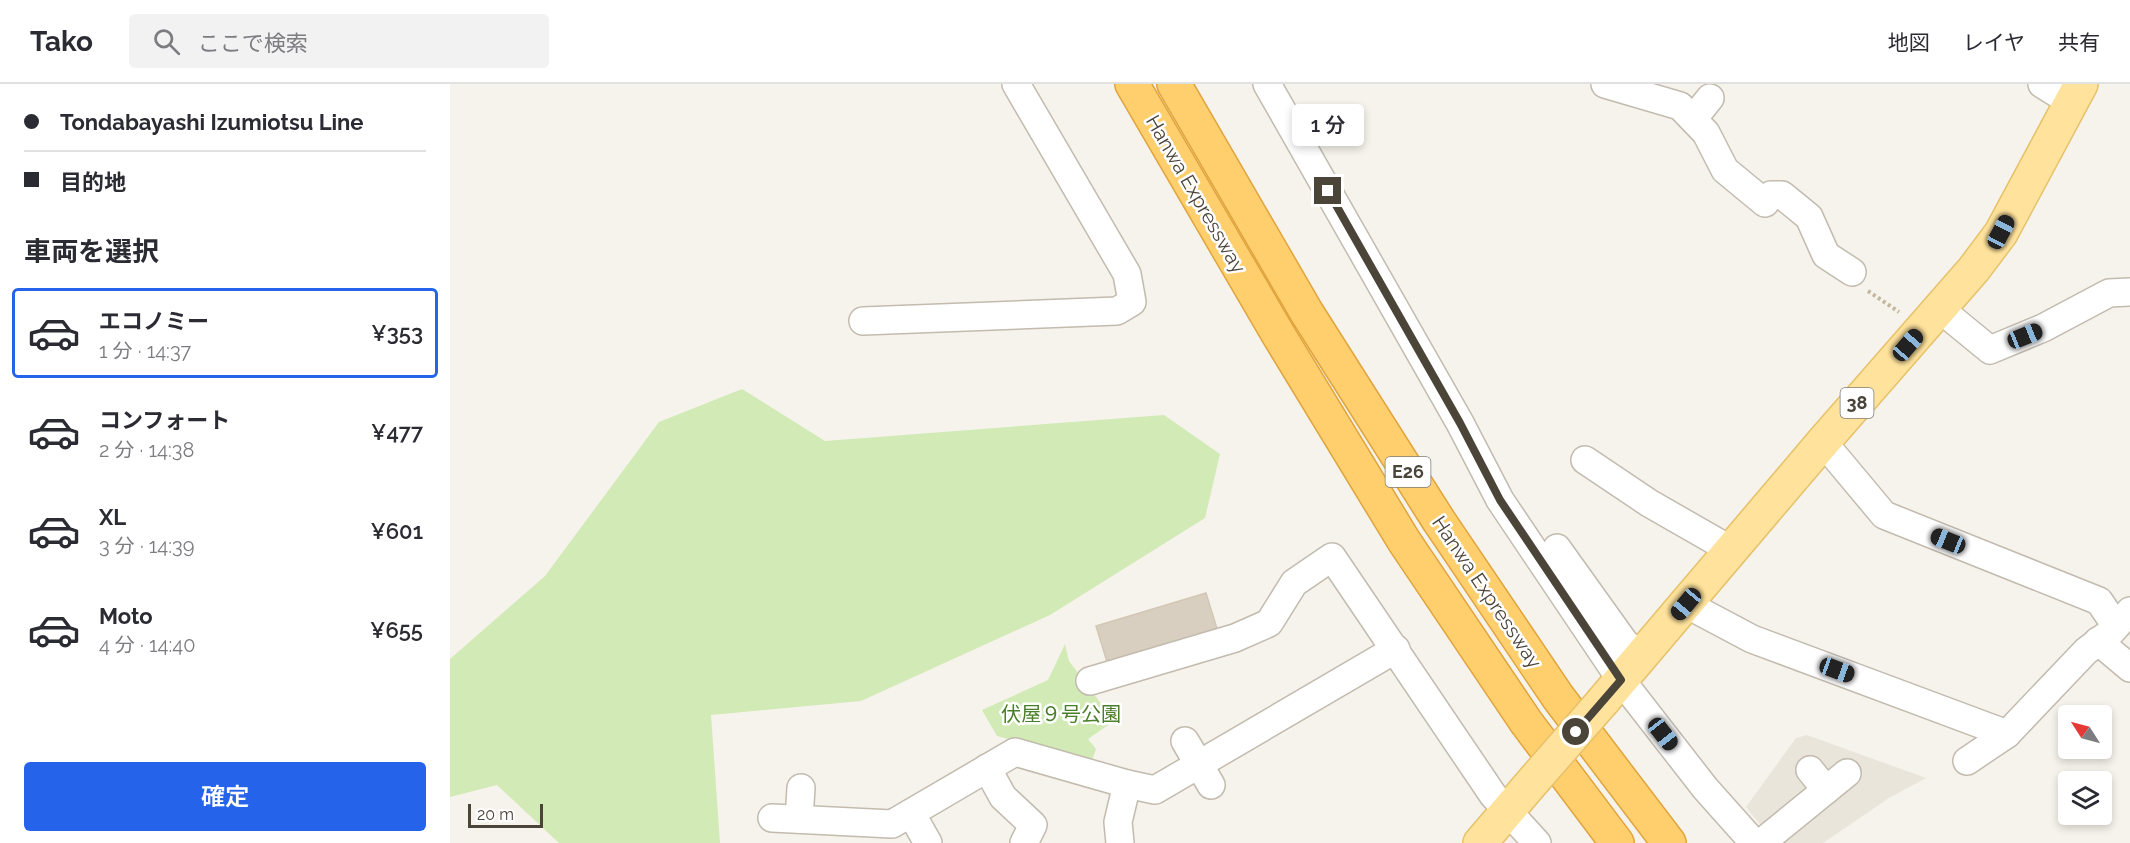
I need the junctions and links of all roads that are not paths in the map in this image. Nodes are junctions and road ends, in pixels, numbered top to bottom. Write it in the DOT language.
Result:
graph roads {
  1 [pos="1016,84"];
  2 [pos="1132,84"];
  3 [pos="1174,84"];
  4 [pos="1267,84"];
  5 [pos="1605,84"];
  6 [pos="2042,84"];
  7 [pos="2076,93"];
  8 [pos="1710,98"];
  9 [pos="1693,119"];
  10 [pos="1852,272"];
  11 [pos="2130,292"];
  12 [pos="1931,319"];
  13 [pos="862,321"];
  14 [pos="1823,442"];
  15 [pos="1585,460"];
  16 [pos="1557,548"];
  17 [pos="1731,550"];
  18 [pos="1686,604"];
  19 [pos="2115,626"];
  20 [pos="1396,649"];
  21 [pos="2130,668"];
  22 [pos="1622,679"];
  23 [pos="1090,681"];
  24 [pos="2007,734"];
  25 [pos="1967,761"];
  26 [pos="987,768"];
  27 [pos="1847,773"];
  28 [pos="1127,784"];
  29 [pos="801,788"];
  30 [pos="1508,811"];
  31 [pos="911,813"];
  32 [pos="772,818"];
  33 [pos="799,819"];
  34 [pos="928,843"];
  35 [pos="1024,843"];
  36 [pos="1120,843"];
  37 [pos="1480,843"];
  38 [pos="1537,843"];
  39 [pos="1617,843"];
  40 [pos="1669,843"];
  41 [pos="1754,843"];
  42 [pos="1761,843"];
  1 -- 13 [label="street"];
  2 -- 39 [label="highway, Hanwa Expressway / E26"];
  3 -- 40 [label="highway, Hanwa Expressway / E26"];
  4 -- 22 [label="street"];
  5 -- 9 [label="street"];
  6 -- 7 [label="street"];
  7 -- 12 [label="main road, 38"];
  8 -- 9 [label="street"];
  9 -- 10 [label="street"];
  11 -- 12 [label="street"];
  12 -- 14 [label="main road, 38"];
  14 -- 17 [label="main road, 38"];
  14 -- 19 [label="street"];
  15 -- 17 [label="street"];
  16 -- 22 [label="street"];
  17 -- 18 [label="main road, 38"];
  18 -- 22 [label="main road, 38"];
  18 -- 24 [label="street"];
  19 -- 21 [label="street"];
  19 -- 24 [label="street"];
  20 -- 23 [label="street"];
  20 -- 28 [label="street"];
  20 -- 30 [label="street"];
  22 -- 30 [label="main road, 38, bridge"];
  22 -- 41 [label="street"];
  24 -- 25 [label="street"];
  26 -- 28 [label="street"];
  26 -- 31 [label="street"];
  26 -- 35 [label="street"];
  27 -- 42 [label="street"];
  28 -- 36 [label="street"];
  29 -- 33 [label="street"];
  30 -- 37 [label="main road, 38"];
  30 -- 38 [label="street"];
  31 -- 33 [label="street"];
  31 -- 34 [label="street"];
  32 -- 33 [label="street"];
}
